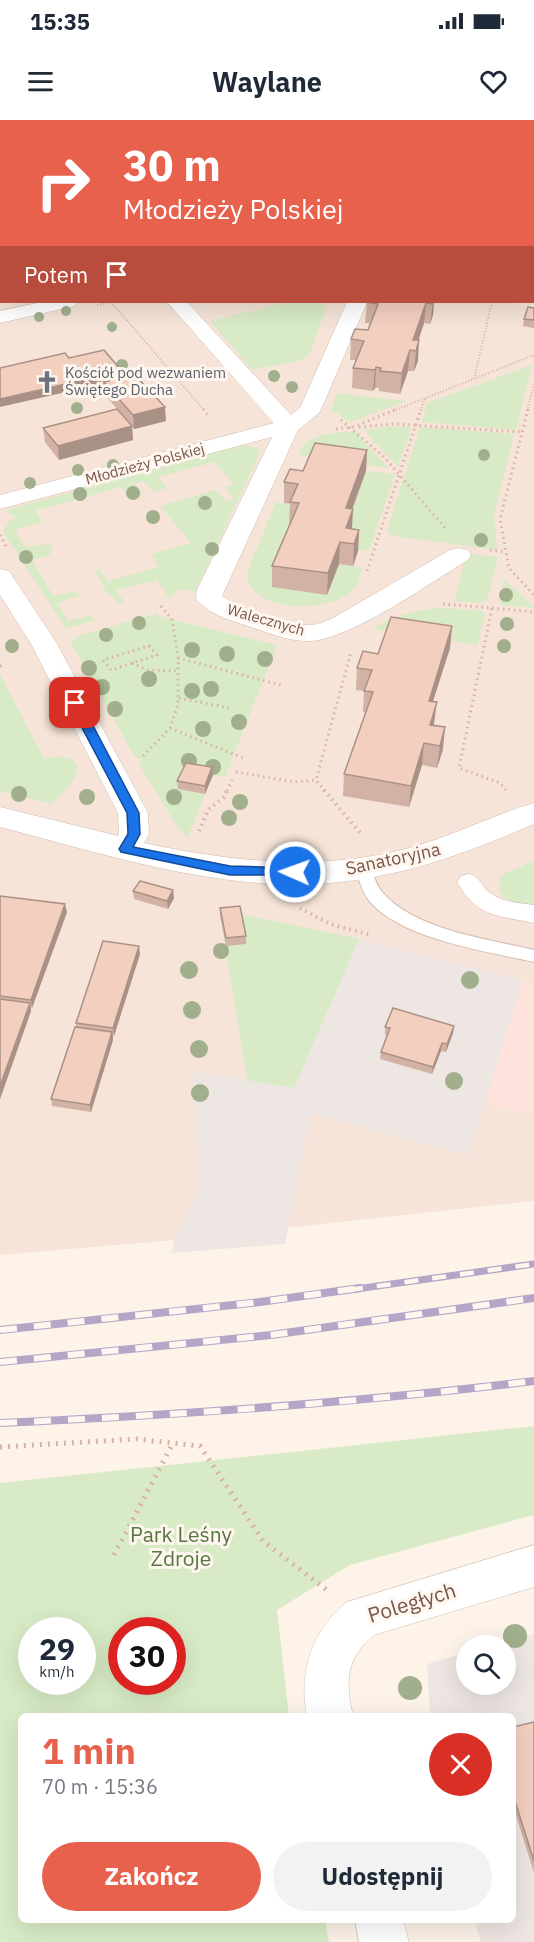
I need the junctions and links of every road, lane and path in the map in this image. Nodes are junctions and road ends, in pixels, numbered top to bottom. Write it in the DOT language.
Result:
graph roads {
  1 [pos="63,303"];
  2 [pos="112,303"];
  3 [pos="183,303"];
  4 [pos="357,303"];
  5 [pos="492,303"];
  6 [pos="0,317"];
  7 [pos="534,355"];
  8 [pos="474,379"];
  9 [pos="534,384"];
  10 [pos="425,398"];
  11 [pos="314,401"];
  12 [pos="417,425"];
  13 [pos="353,427"];
  14 [pos="287,431"];
  15 [pos="522,432"];
  16 [pos="231,441"];
  17 [pos="401,473"];
  18 [pos="0,502"];
  19 [pos="456,546"];
  20 [pos="0,576"];
  21 [pos="364,579"];
  22 [pos="534,596"];
  23 [pos="435,604"];
  24 [pos="161,606"];
  25 [pos="492,608"];
  26 [pos="534,612"];
  27 [pos="352,650"];
  28 [pos="178,658"];
  29 [pos="132,663"];
  30 [pos="179,670"];
  31 [pos="281,685"];
  32 [pos="179,698"];
  33 [pos="229,708"];
  34 [pos="170,728"];
  35 [pos="141,758"];
  36 [pos="243,758"];
  37 [pos="236,772"];
  38 [pos="232,780"];
  39 [pos="316,780"];
  40 [pos="511,795"];
  41 [pos="534,813"];
  42 [pos="0,817"];
  43 [pos="197,835"];
  44 [pos="126,849"];
  45 [pos="364,854"];
  46 [pos="470,882"];
  47 [pos="534,914"];
  48 [pos="534,956"];
  49 [pos="173,1443"];
  50 [pos="0,1447"];
  51 [pos="114,1555"];
  52 [pos="534,1566"];
  53 [pos="362,1617"];
  54 [pos="329,1713"];
  55 [pos="380,1923"];
  56 [pos="384,1942"];
  1 -- 6 [label="street"];
  2 -- 16 [label="path"];
  3 -- 14 [label="street"];
  4 -- 11 [label="street"];
  5 -- 8 [label="path"];
  7 -- 8 [label="path"];
  8 -- 10 [label="path"];
  9 -- 15 [label="path"];
  10 -- 12 [label="path"];
  10 -- 13 [label="path"];
  11 -- 13 [label="path"];
  11 -- 14 [label="street"];
  12 -- 13 [label="path"];
  12 -- 15 [label="path"];
  12 -- 17 [label="path"];
  13 -- 14 [label="path"];
  13 -- 17 [label="path"];
  14 -- 16 [label="street, Młodzieży Polskiej"];
  14 -- 19 [label="street, Walecznych"];
  15 -- 22 [label="path"];
  16 -- 18 [label="street, Młodzieży Polskiej"];
  17 -- 19 [label="path"];
  17 -- 21 [label="path"];
  20 -- 44 [label="street"];
  23 -- 25 [label="path"];
  24 -- 28 [label="path"];
  25 -- 26 [label="path"];
  25 -- 40 [label="path"];
  27 -- 39 [label="path"];
  28 -- 30 [label="path"];
  28 -- 31 [label="path"];
  29 -- 29 [label="path"];
  29 -- 30 [label="path"];
  30 -- 32 [label="path"];
  32 -- 33 [label="path"];
  32 -- 34 [label="path"];
  34 -- 35 [label="path"];
  34 -- 36 [label="path"];
  37 -- 39 [label="path"];
  38 -- 43 [label="path"];
  39 -- 45 [label="path"];
  41 -- 45 [label="street, Sanatoryjna"];
  42 -- 44 [label="street, Sanatoryjna"];
  44 -- 45 [label="street, Sanatoryjna"];
  45 -- 48 [label="lane"];
  46 -- 47 [label="street"];
  49 -- 50 [label="path"];
  49 -- 51 [label="path"];
  49 -- 53 [label="path"];
  52 -- 53 [label="street, Poległych"];
  53 -- 54 [label="street, Poległych"];
  55 -- 56 [label="street"];
}
